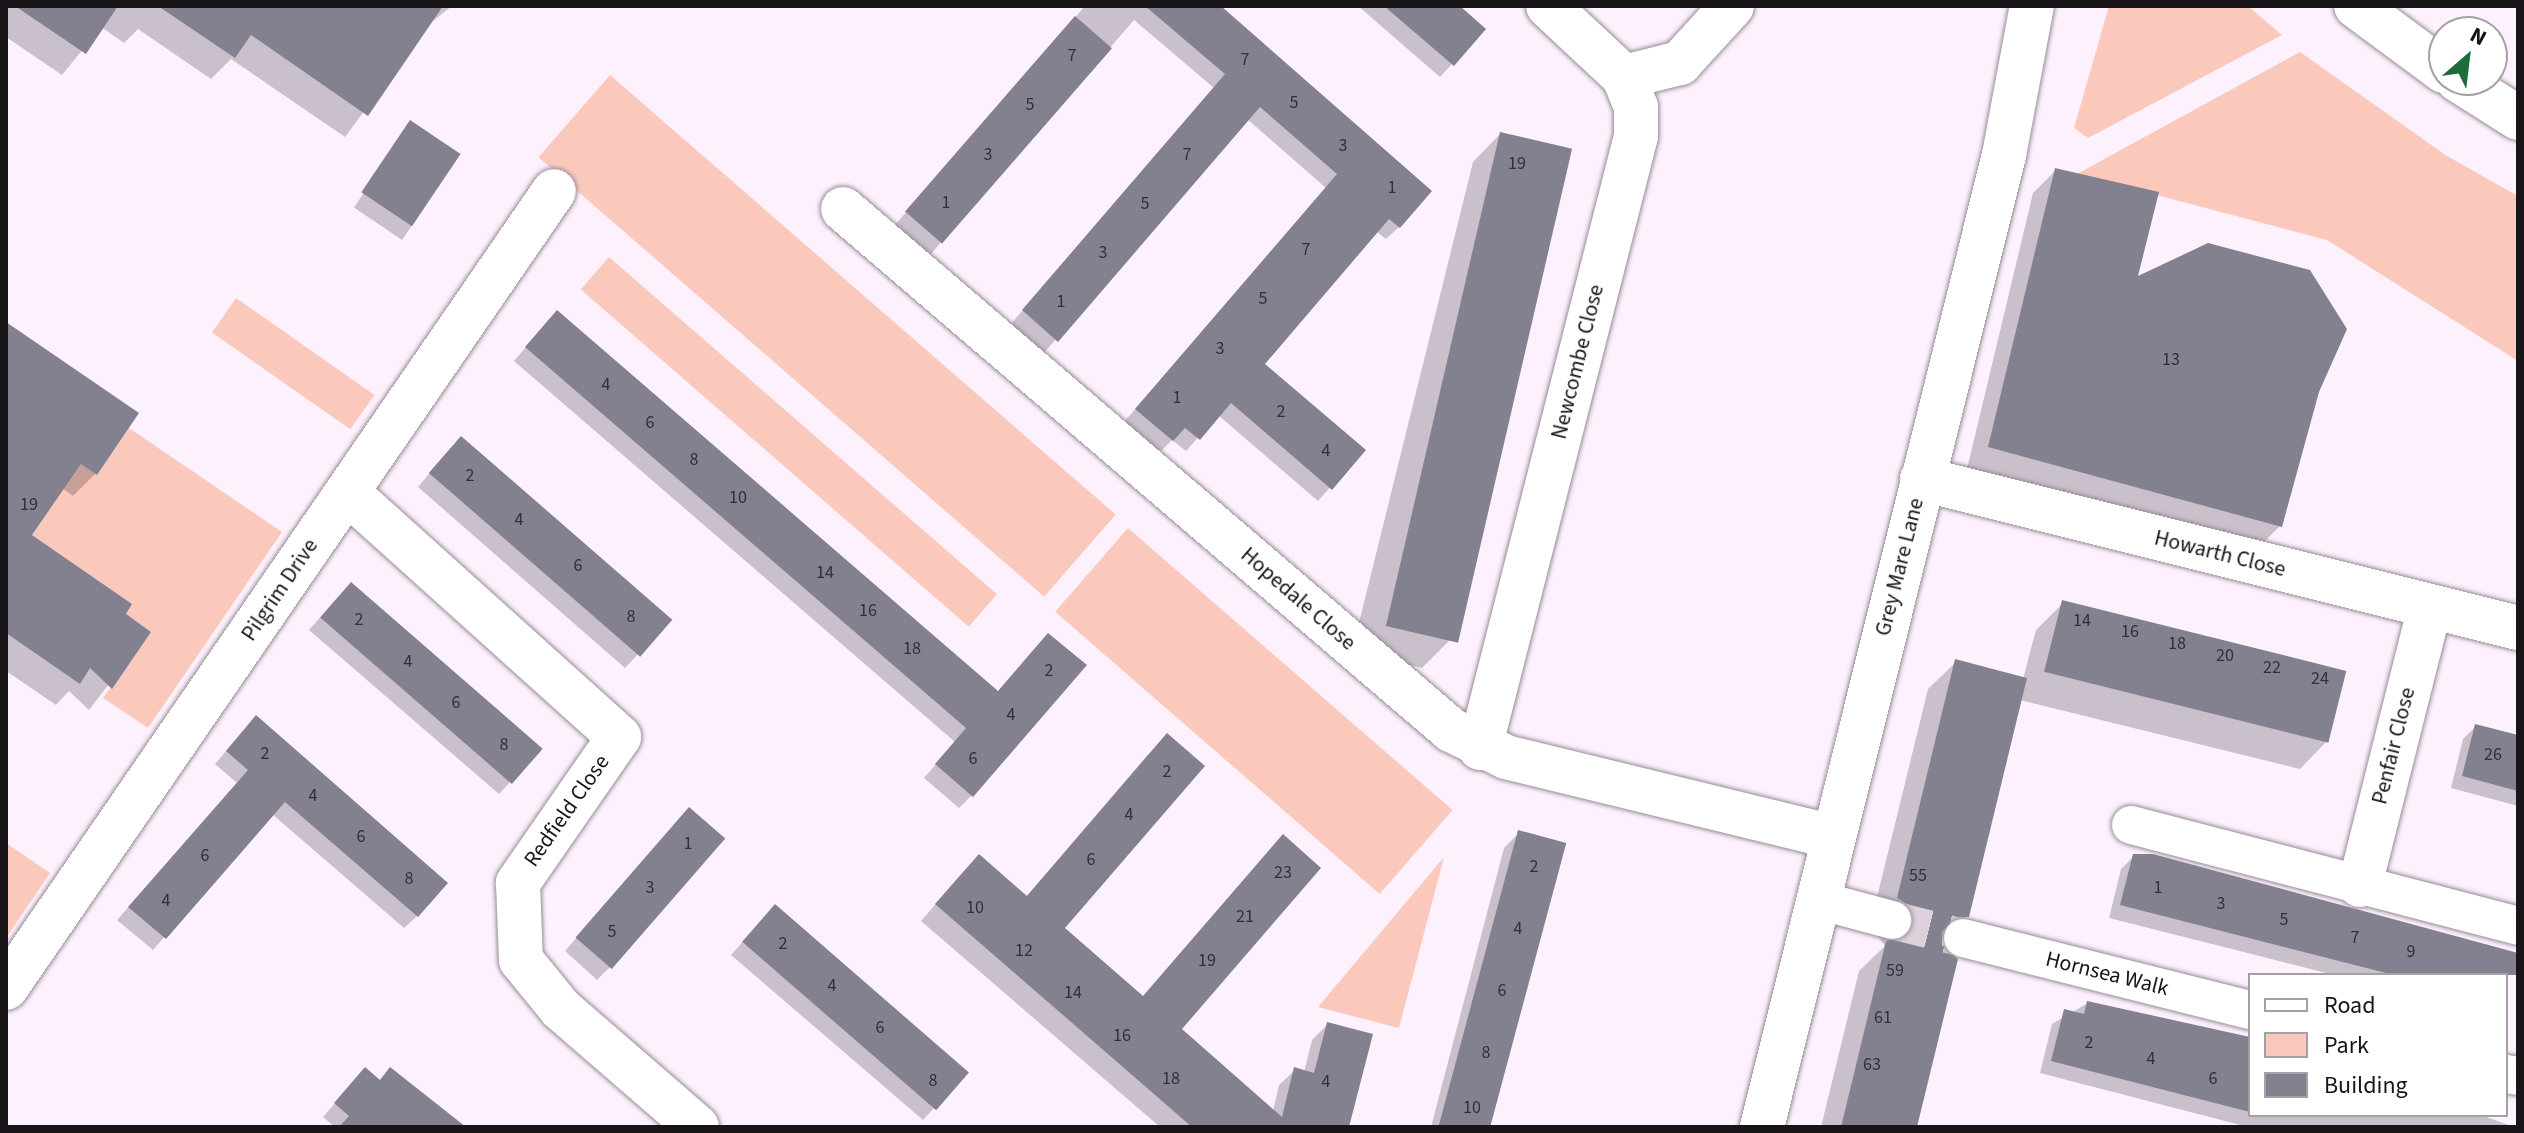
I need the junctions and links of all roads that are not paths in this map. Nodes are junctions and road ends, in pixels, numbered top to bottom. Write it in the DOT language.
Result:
graph roads {
  1 [pos="1548,6"];
  2 [pos="1732,6"];
  3 [pos="2032,6"];
  4 [pos="2356,6"];
  5 [pos="2428,59"];
  6 [pos="1624,77"];
  7 [pos="2483,96"];
  8 [pos="2518,118"];
  9 [pos="554,191"];
  10 [pos="843,209"];
  11 [pos="1922,479"];
  12 [pos="347,492"];
  13 [pos="2430,607"];
  14 [pos="2518,628"];
  15 [pos="1480,748"];
  16 [pos="2131,825"];
  17 [pos="1833,837"];
  18 [pos="2360,885"];
  19 [pos="1818,900"];
  20 [pos="1892,920"];
  21 [pos="2518,926"];
  22 [pos="1963,938"];
  23 [pos="6,988"];
  24 [pos="2248,1009"];
  25 [pos="697,1127"];
  26 [pos="1762,1127"];
  1 -- 6 [label="street, Newcombe Close"];
  2 -- 6 [label="street"];
  3 -- 11 [label="street, Grey Mare Lane"];
  4 -- 5 [label="street"];
  6 -- 15 [label="street, Newcombe Close"];
  7 -- 8 [label="street"];
  9 -- 12 [label="street, Pilgrim Drive"];
  10 -- 15 [label="street, Hopedale Close"];
  11 -- 13 [label="street, Howarth Close"];
  11 -- 17 [label="street, Grey Mare Lane"];
  12 -- 23 [label="street, Pilgrim Drive"];
  12 -- 25 [label="street, Redfield Close"];
  13 -- 14 [label="street, Howarth Close"];
  13 -- 18 [label="street, Penfair Close"];
  15 -- 17 [label="street, Hopedale Close"];
  16 -- 18 [label="street"];
  17 -- 19 [label="street, Grey Mare Lane"];
  18 -- 21 [label="street"];
  19 -- 20 [label="street"];
  19 -- 26 [label="street, Grey Mare Lane"];
  22 -- 24 [label="street, Hornsea Walk"];
}
